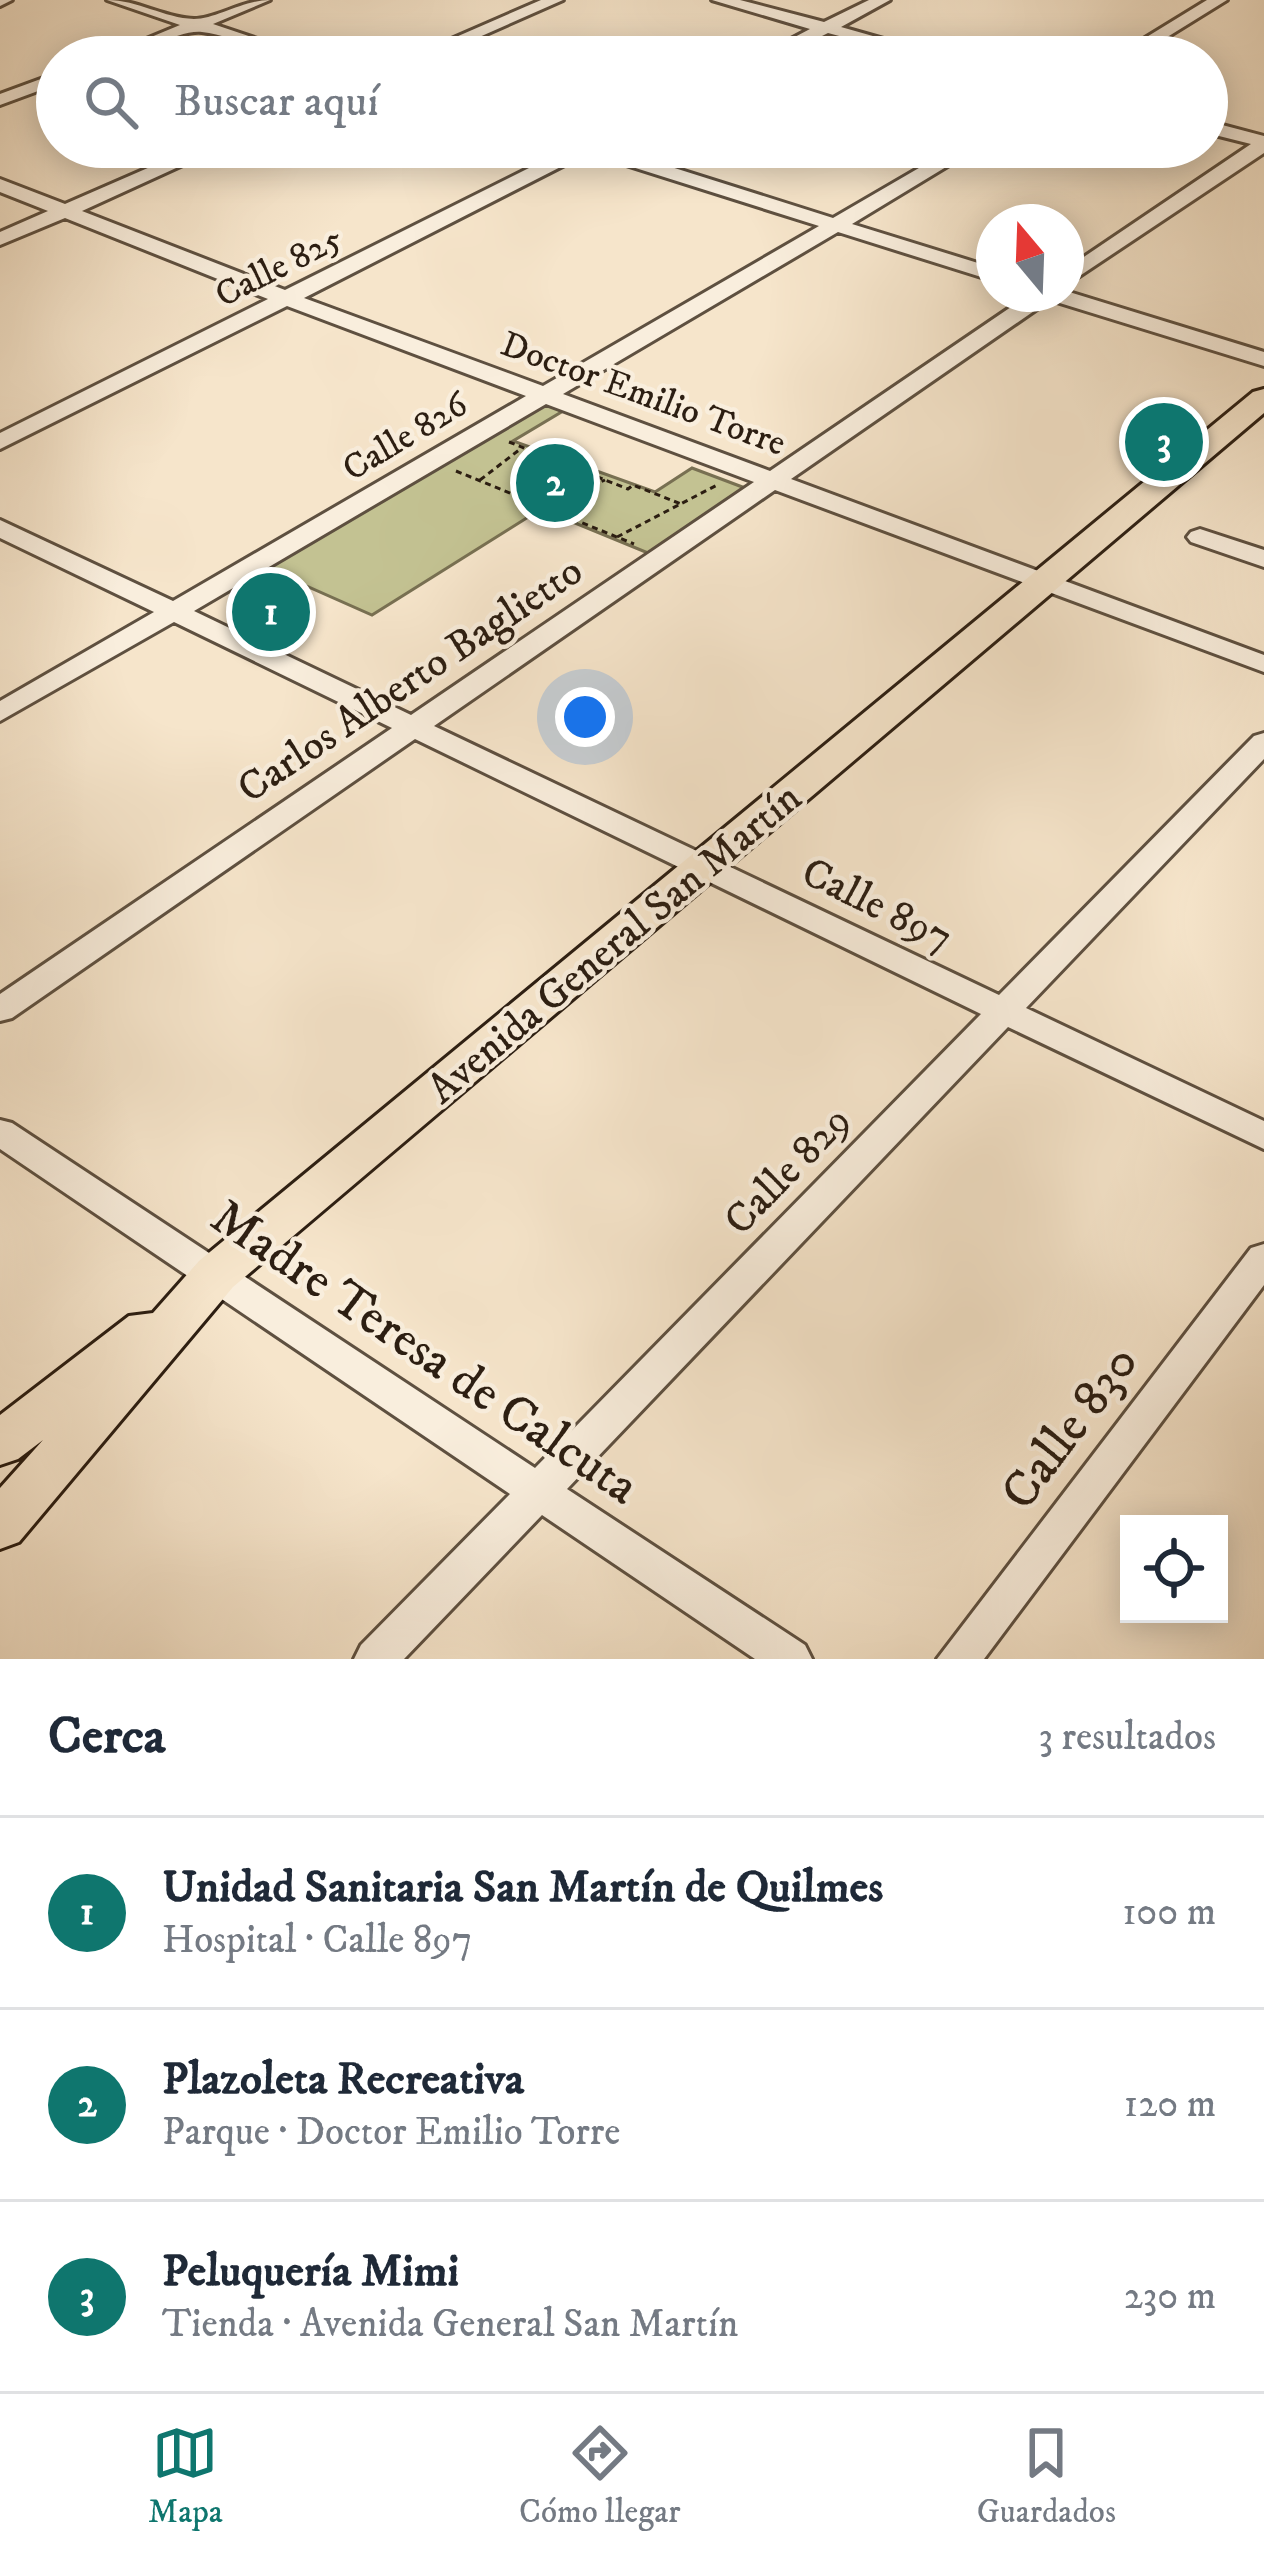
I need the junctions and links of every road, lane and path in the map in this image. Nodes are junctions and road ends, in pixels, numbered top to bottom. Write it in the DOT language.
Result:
graph roads {
  1 [pos="115,0"];
  2 [pos="262,0"];
  3 [pos="555,0"];
  4 [pos="720,0"];
  5 [pos="882,0"];
  6 [pos="1219,0"];
  7 [pos="197,25"];
  8 [pos="824,28"];
  9 [pos="168,36"];
  10 [pos="233,36"];
  11 [pos="469,36"];
  12 [pos="808,36"];
  13 [pos="855,36"];
  14 [pos="1158,36"];
  15 [pos="36,86"];
  16 [pos="0,100"];
  17 [pos="1228,133"];
  18 [pos="1264,143"];
  19 [pos="164,168"];
  20 [pos="545,168"];
  21 [pos="654,168"];
  22 [pos="933,168"];
  23 [pos="1228,168"];
  24 [pos="1228,168"];
  25 [pos="0,185"];
  26 [pos="66,211"];
  27 [pos="835,225"];
  28 [pos="0,238"];
  29 [pos="1084,267"];
  30 [pos="976,269"];
  31 [pos="286,298"];
  32 [pos="1084,303"];
  33 [pos="1016,312"];
  34 [pos="1264,359"];
  35 [pos="544,393"];
  36 [pos="1264,398"];
  37 [pos="482,430"];
  38 [pos="0,442"];
  39 [pos="523,447"];
  40 [pos="431,460"];
  41 [pos="762,474"];
  42 [pos="480,480"];
  43 [pos="605,480"];
  44 [pos="681,504"];
  45 [pos="544,507"];
  46 [pos="0,528"];
  47 [pos="617,537"];
  48 [pos="1200,537"];
  49 [pos="662,556"];
  50 [pos="1264,559"];
  51 [pos="1045,579"];
  52 [pos="173,612"];
  53 [pos="1264,664"];
  54 [pos="0,713"];
  55 [pos="410,728"];
  56 [pos="1264,742"];
  57 [pos="705,866"];
  58 [pos="1001,1009"];
  59 [pos="0,1010"];
  60 [pos="0,1132"];
  61 [pos="1264,1136"];
  62 [pos="1264,1258"];
  63 [pos="216,1274"];
  64 [pos="0,1444"];
  65 [pos="541,1490"];
  66 [pos="0,1526"];
  67 [pos="376,1659"];
  68 [pos="790,1659"];
  69 [pos="959,1659"];
  1 -- 7 [label="street"];
  2 -- 7 [label="street"];
  3 -- 11 [label="street"];
  4 -- 8 [label="street"];
  5 -- 8 [label="street"];
  6 -- 14 [label="street"];
  7 -- 9 [label="street"];
  7 -- 10 [label="street"];
  8 -- 12 [label="street"];
  8 -- 13 [label="street"];
  15 -- 16 [label="street"];
  17 -- 18 [label="street"];
  18 -- 24 [label="street"];
  19 -- 26 [label="street"];
  20 -- 31 [label="street, Calle 825"];
  21 -- 27 [label="street"];
  22 -- 27 [label="street, Calle 826"];
  23 -- 29 [label="street"];
  25 -- 26 [label="street, Doctor Emilio Torre"];
  26 -- 28 [label="street"];
  26 -- 31 [label="street, Doctor Emilio Torre"];
  27 -- 30 [label="street"];
  27 -- 35 [label="street, Calle 826"];
  31 -- 35 [label="street, Doctor Emilio Torre"];
  31 -- 38 [label="street, Calle 825"];
  32 -- 34 [label="street"];
  33 -- 41 [label="street, Carlos Alberto Baglietto"];
  35 -- 37 [label="street, Calle 826"];
  35 -- 41 [label="street, Doctor Emilio Torre"];
  36 -- 51 [label="main road, Avenida General San Martín"];
  37 -- 39 [label="path"];
  37 -- 40 [label="street, Calle 826"];
  39 -- 42 [label="path"];
  39 -- 43 [label="path"];
  40 -- 42 [label="path"];
  40 -- 52 [label="street, Calle 826"];
  41 -- 44 [label="path"];
  41 -- 49 [label="street, Carlos Alberto Baglietto"];
  41 -- 51 [label="street, Doctor Emilio Torre"];
  42 -- 45 [label="path"];
  43 -- 44 [label="path"];
  43 -- 45 [label="path"];
  44 -- 47 [label="path"];
  45 -- 47 [label="path"];
  46 -- 52 [label="street, Calle 897"];
  47 -- 49 [label="path"];
  48 -- 50 [label="street"];
  49 -- 55 [label="street, Carlos Alberto Baglietto"];
  51 -- 53 [label="street, Doctor Emilio Torre"];
  51 -- 57 [label="main road, Avenida General San Martín"];
  52 -- 54 [label="street, Calle 826"];
  52 -- 55 [label="street, Calle 897"];
  55 -- 57 [label="street, Calle 897"];
  55 -- 59 [label="street, Carlos Alberto Baglietto"];
  56 -- 58 [label="street, Calle 829"];
  57 -- 58 [label="street, Calle 897"];
  57 -- 63 [label="main road, Avenida General San Martín"];
  58 -- 61 [label="street, Calle 897"];
  58 -- 65 [label="street, Calle 829"];
  60 -- 63 [label="street, Madre Teresa de Calcuta"];
  62 -- 69 [label="street, Calle 830"];
  63 -- 64 [label="main road"];
  63 -- 65 [label="street, Madre Teresa de Calcuta"];
  63 -- 66 [label="main road, Avenida General San Martín"];
  65 -- 67 [label="street, Calle 829"];
  65 -- 68 [label="street, Madre Teresa de Calcuta"];
}
